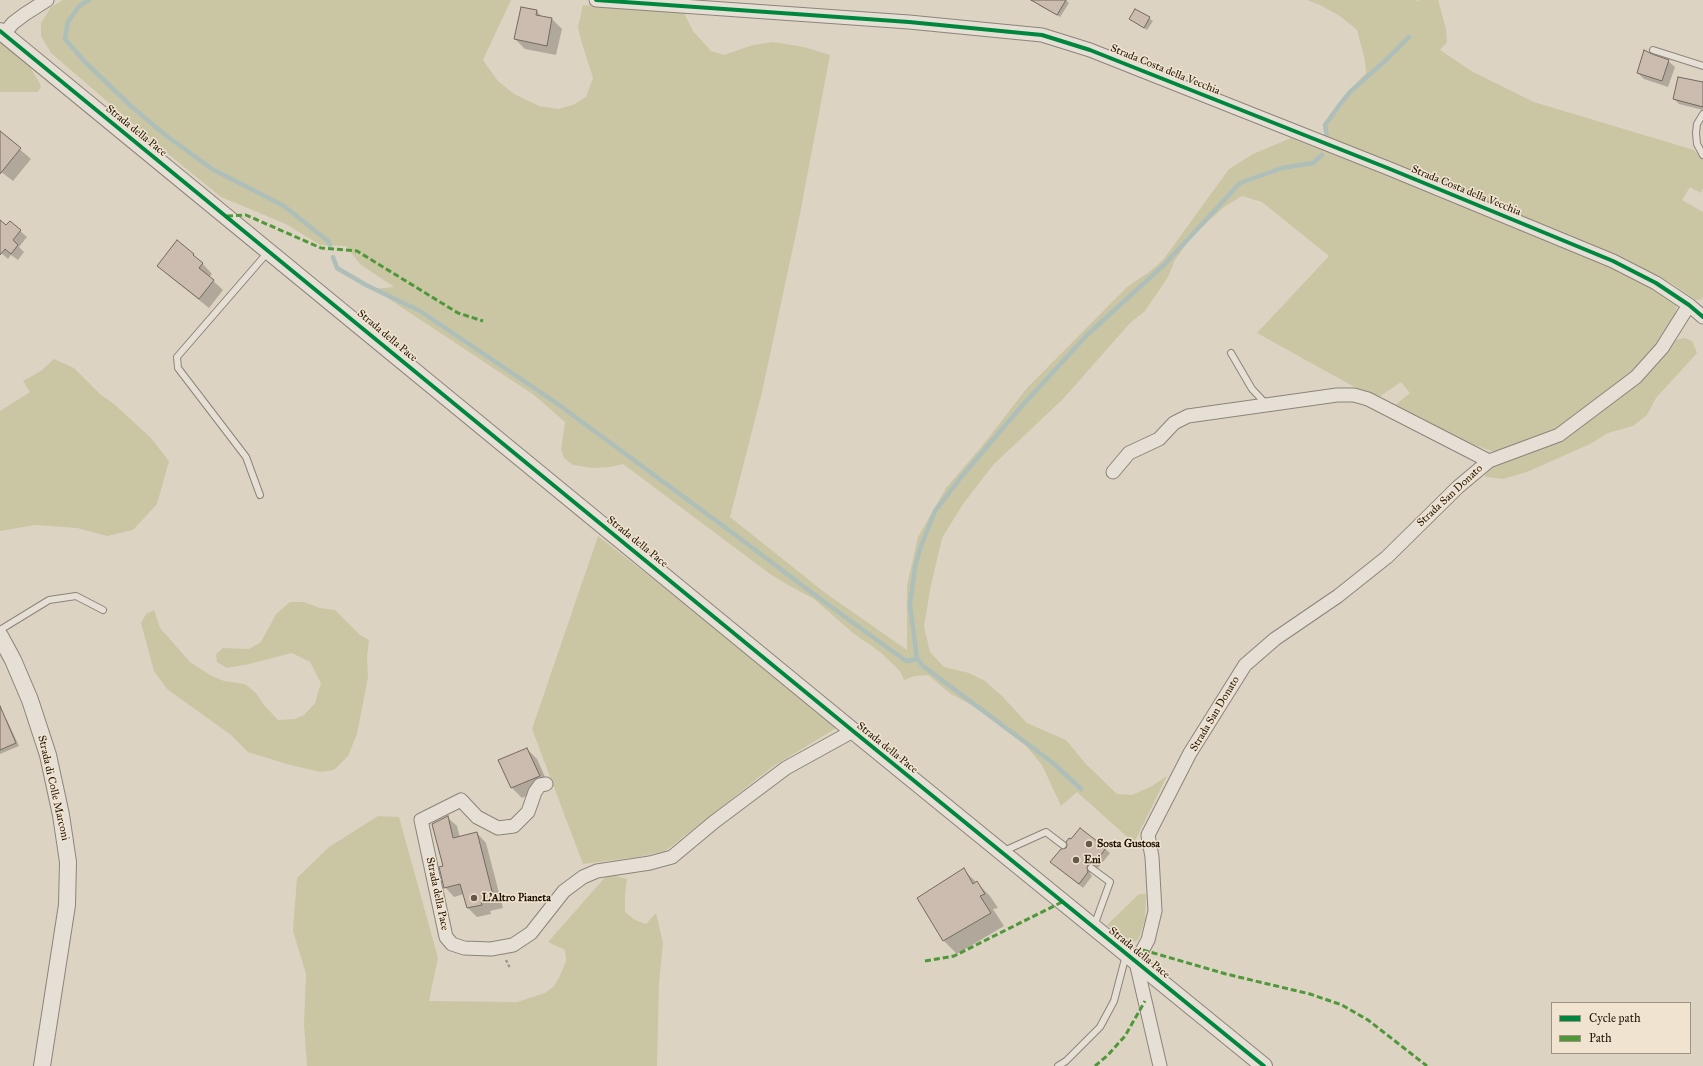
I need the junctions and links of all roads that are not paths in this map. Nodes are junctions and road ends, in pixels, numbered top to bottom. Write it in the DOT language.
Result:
graph roads {
  1 [pos="47,0"];
  2 [pos="596,0"];
  3 [pos="708,0"];
  4 [pos="718,9"];
  5 [pos="2,33"];
  6 [pos="1653,50"];
  7 [pos="1703,66"];
  8 [pos="1703,114"];
  9 [pos="1703,155"];
  10 [pos="269,251"];
  11 [pos="1698,310"];
  12 [pos="1231,353"];
  13 [pos="1267,405"];
  14 [pos="1489,461"];
  15 [pos="1113,472"];
  16 [pos="260,495"];
  17 [pos="103,610"];
  18 [pos="0,630"];
  19 [pos="0,636"];
  20 [pos="853,732"];
  21 [pos="546,784"];
  22 [pos="1063,845"];
  23 [pos="1001,852"];
  24 [pos="1091,868"];
  25 [pos="1093,927"];
  26 [pos="1131,958"];
  27 [pos="42,1066"];
  28 [pos="1058,1066"];
  29 [pos="1160,1066"];
  30 [pos="1264,1066"];
  1 -- 5 [label="street"];
  2 -- 4 [label="street, Strada Costa della Vecchia"];
  3 -- 4 [label="lane"];
  4 -- 11 [label="street, Strada Costa della Vecchia"];
  5 -- 10 [label="street, Strada della Pace"];
  6 -- 7 [label="lane"];
  8 -- 9 [label="lane"];
  10 -- 16 [label="lane"];
  10 -- 20 [label="street, Strada della Pace"];
  11 -- 14 [label="street, Strada San Donato"];
  12 -- 13 [label="lane"];
  13 -- 14 [label="street, Strada San Donato"];
  13 -- 15 [label="street, Strada San Donato"];
  14 -- 26 [label="street, Strada San Donato"];
  17 -- 18 [label="lane"];
  19 -- 27 [label="street, Strada di Colle Marconi"];
  20 -- 21 [label="street, Strada della Pace"];
  20 -- 23 [label="street, Strada della Pace"];
  22 -- 23 [label="lane"];
  23 -- 25 [label="street, Strada della Pace"];
  24 -- 25 [label="lane"];
  25 -- 26 [label="street, Strada della Pace"];
  26 -- 28 [label="lane"];
  26 -- 29 [label="street"];
  26 -- 30 [label="street, Strada della Pace"];
}
